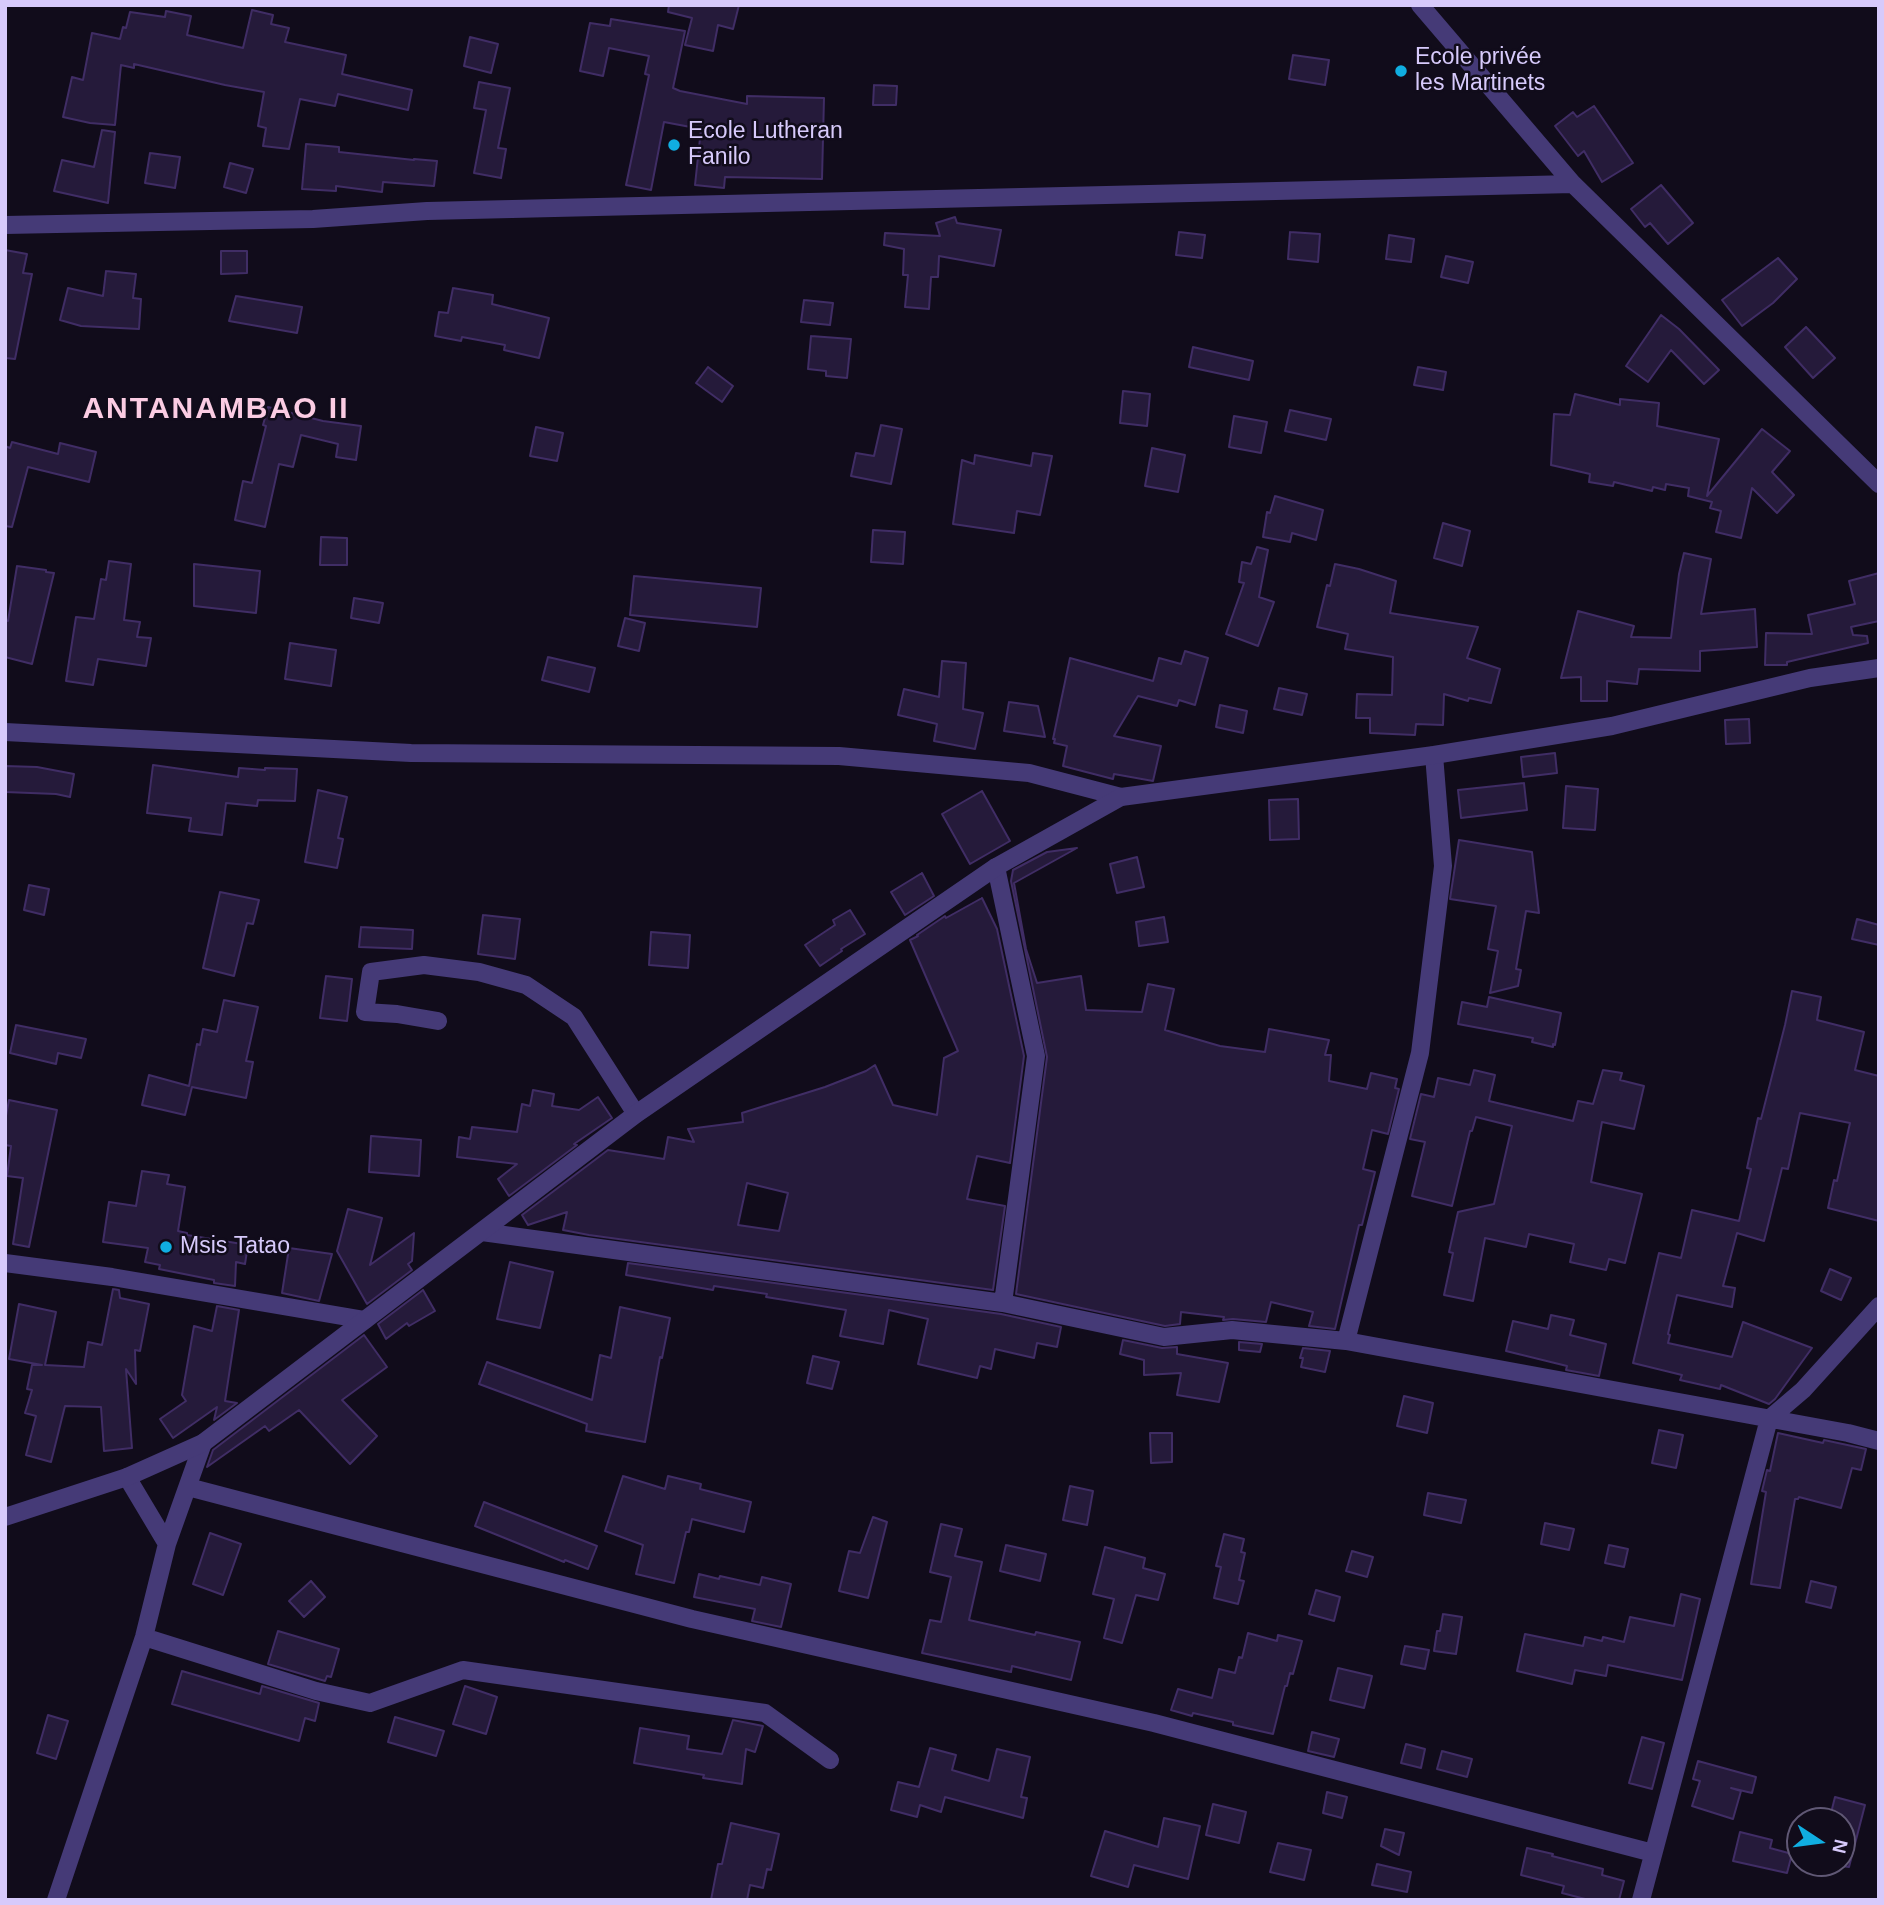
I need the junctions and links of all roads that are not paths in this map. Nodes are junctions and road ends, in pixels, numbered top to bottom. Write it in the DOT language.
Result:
graph roads {
  1 [pos="1420,5"];
  2 [pos="1573,184"];
  3 [pos="5,225"];
  4 [pos="1879,484"];
  5 [pos="1879,668"];
  6 [pos="5,732"];
  7 [pos="1434,755"];
  8 [pos="1121,797"];
  9 [pos="996,867"];
  10 [pos="438,1021"];
  11 [pos="636,1114"];
  12 [pos="482,1232"];
  13 [pos="5,1264"];
  14 [pos="1003,1303"];
  15 [pos="1879,1306"];
  16 [pos="365,1320"];
  17 [pos="1346,1341"];
  18 [pos="1769,1419"];
  19 [pos="1879,1441"];
  20 [pos="203,1443"];
  21 [pos="127,1477"];
  22 [pos="188,1487"];
  23 [pos="5,1517"];
  24 [pos="167,1544"];
  25 [pos="144,1637"];
  26 [pos="830,1760"];
  27 [pos="1653,1853"];
  28 [pos="56,1900"];
  29 [pos="1641,1900"];
  1 -- 2 [label="street"];
  2 -- 3 [label="street"];
  2 -- 4 [label="street"];
  5 -- 7 [label="street"];
  6 -- 8 [label="street"];
  7 -- 8 [label="street"];
  7 -- 17 [label="street"];
  8 -- 9 [label="street"];
  9 -- 11 [label="street"];
  9 -- 14 [label="street"];
  10 -- 11 [label="street"];
  11 -- 12 [label="street"];
  12 -- 14 [label="street"];
  12 -- 16 [label="street"];
  13 -- 16 [label="street"];
  14 -- 17 [label="street"];
  15 -- 18 [label="street"];
  16 -- 20 [label="street"];
  17 -- 18 [label="street"];
  18 -- 19 [label="street"];
  18 -- 27 [label="street"];
  20 -- 21 [label="street"];
  20 -- 22 [label="street"];
  21 -- 23 [label="street"];
  21 -- 24 [label="street"];
  22 -- 24 [label="street"];
  22 -- 27 [label="street"];
  24 -- 25 [label="street"];
  25 -- 26 [label="street"];
  25 -- 28 [label="street"];
  27 -- 29 [label="street"];
}
